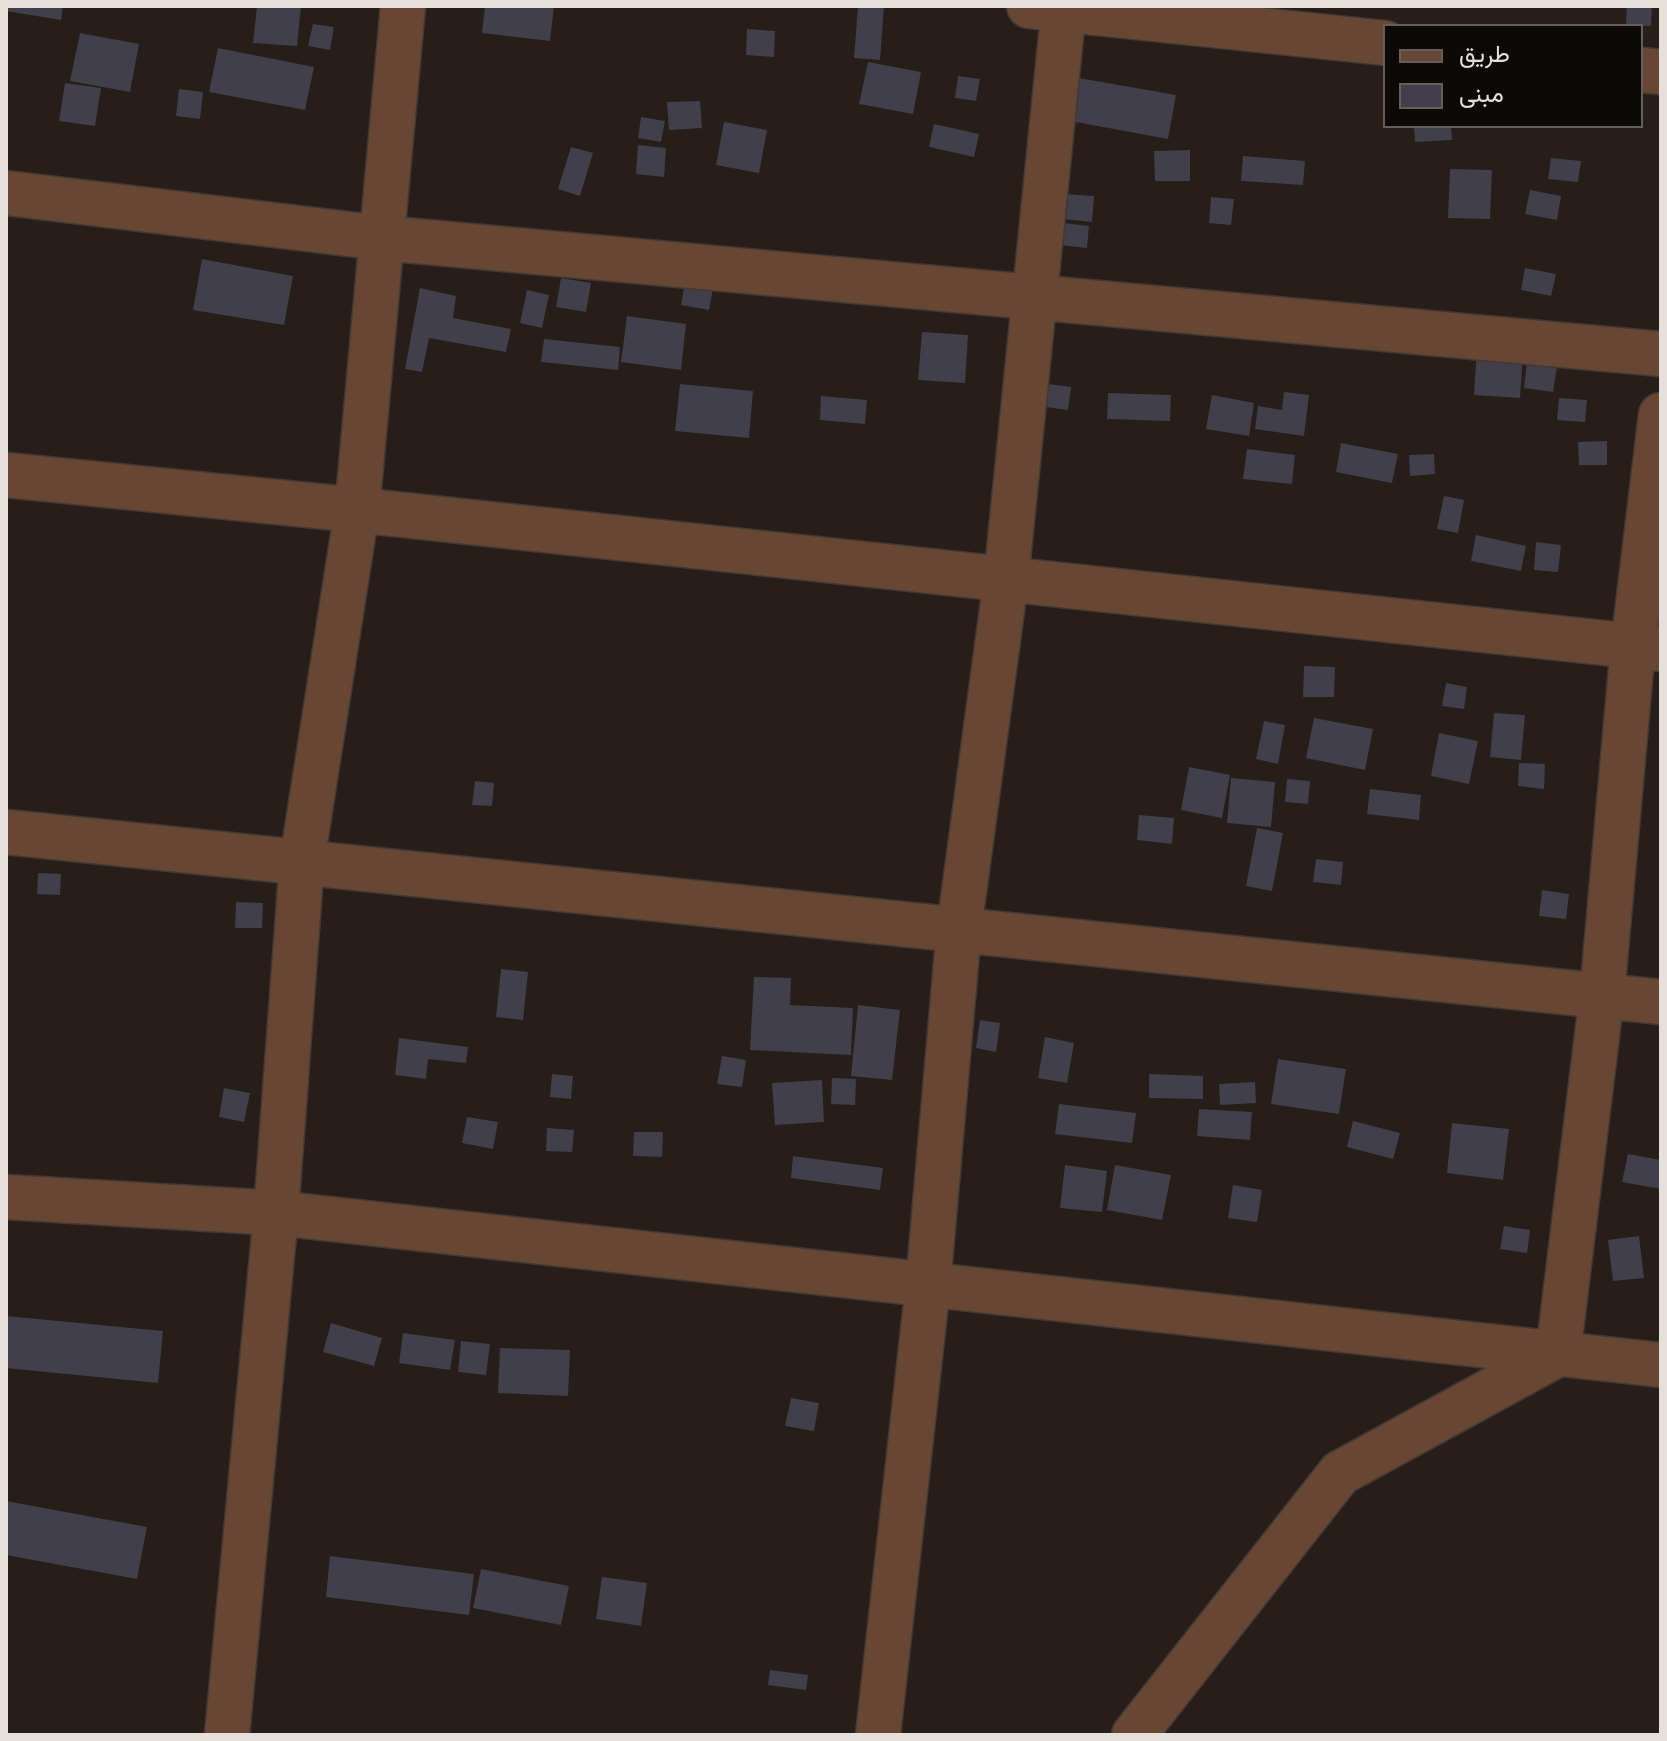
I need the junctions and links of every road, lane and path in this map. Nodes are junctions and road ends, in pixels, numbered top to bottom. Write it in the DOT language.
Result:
graph roads {
  1 [pos="403,6"];
  2 [pos="1052,7"];
  3 [pos="1383,43"];
  4 [pos="6,193"];
  5 [pos="382,238"];
  6 [pos="1035,297"];
  7 [pos="1661,354"];
  8 [pos="1661,415"];
  9 [pos="6,475"];
  10 [pos="357,510"];
  11 [pos="1006,580"];
  12 [pos="1647,648"];
  13 [pos="6,832"];
  14 [pos="302,861"];
  15 [pos="959,929"];
  16 [pos="1602,995"];
  17 [pos="1661,1002"];
  18 [pos="6,1197"];
  19 [pos="276,1213"];
  20 [pos="928,1285"];
  21 [pos="1558,1354"];
  22 [pos="1661,1365"];
  23 [pos="227,1735"];
  24 [pos="878,1735"];
  25 [pos="1134,1735"];
  1 -- 5 [label="street"];
  2 -- 3 [label="street"];
  2 -- 6 [label="street"];
  4 -- 5 [label="street"];
  5 -- 6 [label="street"];
  5 -- 10 [label="street"];
  6 -- 7 [label="street"];
  6 -- 11 [label="street"];
  8 -- 12 [label="street"];
  9 -- 10 [label="street"];
  10 -- 11 [label="street"];
  10 -- 14 [label="street"];
  11 -- 12 [label="street"];
  11 -- 15 [label="street"];
  12 -- 16 [label="street"];
  13 -- 14 [label="street"];
  14 -- 15 [label="street"];
  14 -- 19 [label="street"];
  15 -- 16 [label="street"];
  15 -- 20 [label="street"];
  16 -- 17 [label="street"];
  16 -- 21 [label="street"];
  18 -- 19 [label="street"];
  19 -- 20 [label="street"];
  19 -- 23 [label="street"];
  20 -- 21 [label="street"];
  20 -- 24 [label="street"];
  21 -- 22 [label="street"];
  21 -- 25 [label="street"];
}
